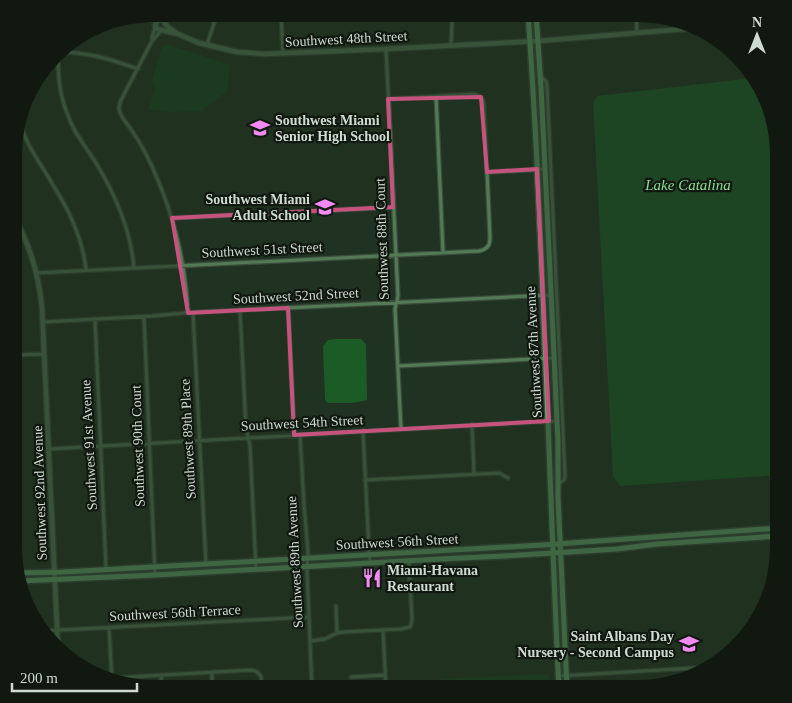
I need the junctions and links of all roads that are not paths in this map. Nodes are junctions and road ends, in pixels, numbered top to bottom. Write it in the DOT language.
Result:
graph roads {
  1 [pos="150,23"];
  2 [pos="160,23"];
  3 [pos="163,23"];
  4 [pos="163,23"];
  5 [pos="214,23"];
  6 [pos="281,23"];
  7 [pos="452,23"];
  8 [pos="529,23"];
  9 [pos="537,23"];
  10 [pos="636,23"];
  11 [pos="156,26"];
  12 [pos="681,29"];
  13 [pos="163,30"];
  14 [pos="637,33"];
  15 [pos="178,34"];
  16 [pos="530,41"];
  17 [pos="538,41"];
  18 [pos="152,42"];
  19 [pos="208,45"];
  20 [pos="450,46"];
  21 [pos="386,49"];
  22 [pos="70,53"];
  23 [pos="283,53"];
  24 [pos="59,63"];
  25 [pos="138,70"];
  26 [pos="540,76"];
  27 [pos="436,96"];
  28 [pos="388,98"];
  29 [pos="24,134"];
  30 [pos="545,169"];
  31 [pos="537,170"];
  32 [pos="487,172"];
  33 [pos="393,207"];
  34 [pos="172,218"];
  35 [pos="22,233"];
  36 [pos="540,235"];
  37 [pos="551,235"];
  38 [pos="443,252"];
  39 [pos="396,254"];
  40 [pos="183,265"];
  41 [pos="134,268"];
  42 [pos="86,270"];
  43 [pos="36,273"];
  44 [pos="543,295"];
  45 [pos="551,295"];
  46 [pos="396,302"];
  47 [pos="288,308"];
  48 [pos="240,310"];
  49 [pos="188,313"];
  50 [pos="193,313"];
  51 [pos="144,317"];
  52 [pos="95,319"];
  53 [pos="43,322"];
  54 [pos="45,354"];
  55 [pos="22,355"];
  56 [pos="546,358"];
  57 [pos="554,358"];
  58 [pos="398,366"];
  59 [pos="549,421"];
  60 [pos="557,421"];
  61 [pos="472,425"];
  62 [pos="401,429"];
  63 [pos="363,431"];
  64 [pos="294,435"];
  65 [pos="300,435"];
  66 [pos="248,438"];
  67 [pos="199,441"];
  68 [pos="149,444"];
  69 [pos="100,446"];
  70 [pos="49,449"];
  71 [pos="550,474"];
  72 [pos="474,475"];
  73 [pos="508,478"];
  74 [pos="365,480"];
  75 [pos="558,483"];
  76 [pos="770,529"];
  77 [pos="709,533"];
  78 [pos="770,536"];
  79 [pos="710,540"];
  80 [pos="552,544"];
  81 [pos="560,544"];
  82 [pos="553,553"];
  83 [pos="561,553"];
  84 [pos="369,555"];
  85 [pos="308,558"];
  86 [pos="409,560"];
  87 [pos="255,561"];
  88 [pos="370,563"];
  89 [pos="206,564"];
  90 [pos="307,566"];
  91 [pos="155,567"];
  92 [pos="256,569"];
  93 [pos="106,570"];
  94 [pos="54,572"];
  95 [pos="25,573"];
  96 [pos="155,575"];
  97 [pos="55,580"];
  98 [pos="27,581"];
  99 [pos="336,606"];
  100 [pos="309,617"];
  101 [pos="109,628"];
  102 [pos="383,630"];
  103 [pos="51,631"];
  104 [pos="57,631"];
  105 [pos="337,633"];
  106 [pos="57,638"];
  107 [pos="310,641"];
  108 [pos="693,668"];
  109 [pos="212,672"];
  110 [pos="111,673"];
  111 [pos="162,675"];
  112 [pos="385,675"];
  113 [pos="559,676"];
  114 [pos="566,676"];
  115 [pos="351,677"];
  116 [pos="127,678"];
  117 [pos="162,680"];
  118 [pos="212,680"];
  119 [pos="262,680"];
  120 [pos="312,680"];
  121 [pos="385,680"];
  122 [pos="559,680"];
  123 [pos="566,680"];
  1 -- 11 [label="street, Southwest 48th Street"];
  2 -- 11 [label="street"];
  3 -- 13 [label="street"];
  4 -- 15 [label="street, Southwest 48th Street"];
  5 -- 19 [label="street"];
  6 -- 23 [label="street"];
  7 -- 20 [label="street"];
  8 -- 16 [label="main road, Southwest 87th Avenue"];
  9 -- 17 [label="main road, Southwest 87th Avenue"];
  10 -- 14 [label="street"];
  11 -- 13 [label="street, Southwest 48th Street"];
  11 -- 18 [label="street"];
  12 -- 14 [label="street, Southwest 48th Street"];
  13 -- 15 [label="street, Southwest 48th Street"];
  13 -- 18 [label="street"];
  14 -- 17 [label="street, Southwest 48th Street"];
  15 -- 19 [label="street, Southwest 48th Street"];
  16 -- 17 [label="street, Southwest 48th Street"];
  16 -- 20 [label="street, Southwest 48th Street"];
  16 -- 31 [label="main road, Southwest 87th Avenue"];
  17 -- 26 [label="main road, Southwest 87th Avenue"];
  18 -- 25 [label="street"];
  19 -- 23 [label="street, Southwest 48th Street"];
  20 -- 21 [label="street, Southwest 48th Street"];
  21 -- 23 [label="street, Southwest 48th Street"];
  21 -- 28 [label="street, Southwest 88th Court"];
  22 -- 25 [label="street"];
  24 -- 41 [label="street"];
  25 -- 34 [label="street"];
  26 -- 30 [label="main road, Southwest 87th Avenue"];
  26 -- 37 [label="street, Southwest 87th Avenue"];
  27 -- 28 [label="street"];
  27 -- 32 [label="street"];
  27 -- 38 [label="street"];
  28 -- 33 [label="street, Southwest 88th Court"];
  29 -- 42 [label="street"];
  30 -- 31 [label="street"];
  30 -- 37 [label="main road, Southwest 87th Avenue"];
  31 -- 32 [label="street"];
  31 -- 36 [label="main road, Southwest 87th Avenue"];
  32 -- 38 [label="street, Southwest 51st Street"];
  33 -- 34 [label="street"];
  33 -- 39 [label="street, Southwest 88th Court"];
  34 -- 40 [label="street"];
  35 -- 43 [label="street, Southwest 92nd Avenue"];
  36 -- 37 [label="main road"];
  36 -- 44 [label="main road, Southwest 87th Avenue"];
  37 -- 45 [label="main road, Southwest 87th Avenue"];
  37 -- 75 [label="street, Southwest 87th Avenue"];
  38 -- 39 [label="street, Southwest 51st Street"];
  39 -- 40 [label="street, Southwest 51st Street"];
  39 -- 46 [label="street, Southwest 88th Court"];
  40 -- 41 [label="street, Southwest 51st Street"];
  40 -- 49 [label="street"];
  41 -- 42 [label="street, Southwest 51st Street"];
  42 -- 43 [label="street, Southwest 51st Street"];
  43 -- 53 [label="street, Southwest 92nd Avenue"];
  44 -- 45 [label="street, Southwest 52nd Street"];
  44 -- 46 [label="street, Southwest 52nd Street"];
  44 -- 56 [label="main road, Southwest 87th Avenue"];
  45 -- 57 [label="main road, Southwest 87th Avenue"];
  46 -- 47 [label="street, Southwest 52nd Street"];
  46 -- 58 [label="street, Southwest 88th Court"];
  47 -- 48 [label="street, Southwest 52nd Street"];
  47 -- 64 [label="street"];
  48 -- 50 [label="street, Southwest 52nd Street"];
  48 -- 66 [label="street"];
  49 -- 50 [label="street, Southwest 52nd Street"];
  49 -- 51 [label="street, Southwest 52nd Street"];
  50 -- 67 [label="street, Southwest 89th Place"];
  51 -- 52 [label="street, Southwest 52nd Street"];
  51 -- 68 [label="street, Southwest 90th Court"];
  52 -- 53 [label="street, Southwest 52nd Street"];
  52 -- 69 [label="street, Southwest 91st Avenue"];
  53 -- 54 [label="street, Southwest 92nd Avenue"];
  54 -- 55 [label="street"];
  54 -- 70 [label="street, Southwest 92nd Avenue"];
  56 -- 57 [label="street"];
  56 -- 58 [label="street"];
  56 -- 59 [label="main road, Southwest 87th Avenue"];
  57 -- 60 [label="main road, Southwest 87th Avenue"];
  58 -- 62 [label="street, Southwest 88th Court"];
  59 -- 60 [label="street, Southwest 54th Street"];
  59 -- 61 [label="street, Southwest 54th Street"];
  59 -- 71 [label="main road, Southwest 87th Avenue"];
  60 -- 75 [label="main road, Southwest 87th Avenue"];
  61 -- 62 [label="street, Southwest 54th Street"];
  61 -- 72 [label="street"];
  62 -- 63 [label="street, Southwest 54th Street"];
  63 -- 65 [label="street, Southwest 54th Street"];
  63 -- 74 [label="street"];
  64 -- 65 [label="street, Southwest 54th Street"];
  64 -- 66 [label="street, Southwest 54th Street"];
  65 -- 85 [label="street, Southwest 89th Avenue"];
  66 -- 67 [label="street, Southwest 54th Street"];
  66 -- 87 [label="street"];
  67 -- 68 [label="street, Southwest 54th Street"];
  67 -- 89 [label="street, Southwest 89th Place"];
  68 -- 69 [label="street, Southwest 54th Street"];
  68 -- 91 [label="street, Southwest 90th Court"];
  69 -- 70 [label="street, Southwest 54th Street"];
  69 -- 93 [label="street, Southwest 91st Avenue"];
  70 -- 94 [label="street, Southwest 92nd Avenue"];
  71 -- 75 [label="main road"];
  71 -- 80 [label="main road, Southwest 87th Avenue"];
  72 -- 73 [label="street"];
  72 -- 74 [label="street"];
  74 -- 84 [label="street"];
  75 -- 81 [label="main road, Southwest 87th Avenue"];
  76 -- 77 [label="main road, Southwest 56th Street"];
  77 -- 79 [label="main road"];
  77 -- 81 [label="main road, Southwest 56th Street"];
  78 -- 79 [label="main road, Southwest 56th Street"];
  79 -- 83 [label="main road, Southwest 56th Street"];
  80 -- 81 [label="main road, Southwest 56th Street"];
  80 -- 82 [label="main road, Southwest 87th Avenue"];
  80 -- 84 [label="main road, Southwest 56th Street"];
  81 -- 83 [label="main road, Southwest 87th Avenue"];
  82 -- 83 [label="main road, Southwest 56th Street"];
  82 -- 86 [label="main road, Southwest 56th Street"];
  82 -- 113 [label="main road, Southwest 87th Avenue"];
  83 -- 114 [label="main road, Southwest 87th Avenue"];
  84 -- 85 [label="main road, Southwest 56th Street"];
  84 -- 88 [label="street"];
  85 -- 87 [label="main road, Southwest 56th Street"];
  85 -- 90 [label="street, Southwest 89th Avenue"];
  86 -- 88 [label="main road, Southwest 56th Street"];
  86 -- 102 [label="street"];
  87 -- 89 [label="main road, Southwest 56th Street"];
  87 -- 92 [label="street"];
  88 -- 90 [label="main road, Southwest 56th Street"];
  89 -- 91 [label="main road, Southwest 56th Street"];
  90 -- 92 [label="main road, Southwest 56th Street"];
  90 -- 100 [label="street, Southwest 89th Avenue"];
  91 -- 93 [label="main road, Southwest 56th Street"];
  91 -- 96 [label="street, Southwest 90th Court"];
  92 -- 96 [label="main road, Southwest 56th Street"];
  93 -- 94 [label="main road, Southwest 56th Street"];
  94 -- 95 [label="main road, Southwest 56th Street"];
  94 -- 97 [label="street, Southwest 92nd Avenue"];
  96 -- 97 [label="main road, Southwest 56th Street"];
  97 -- 98 [label="main road, Southwest 56th Street"];
  97 -- 104 [label="street, Southwest 92nd Avenue"];
  99 -- 105 [label="street"];
  100 -- 101 [label="street, Southwest 56th Terrace"];
  100 -- 107 [label="street, Southwest 89th Avenue"];
  101 -- 104 [label="street, Southwest 56th Terrace"];
  101 -- 110 [label="street"];
  102 -- 105 [label="street"];
  102 -- 112 [label="street"];
  103 -- 104 [label="street, Southwest 56th Terrace"];
  104 -- 106 [label="street, Southwest 92nd Avenue"];
  105 -- 107 [label="street"];
  107 -- 120 [label="street, Southwest 89th Avenue"];
  108 -- 114 [label="street"];
  109 -- 111 [label="street"];
  109 -- 118 [label="street"];
  109 -- 119 [label="street"];
  111 -- 116 [label="street"];
  111 -- 117 [label="street"];
  112 -- 115 [label="street"];
  112 -- 121 [label="street"];
  113 -- 114 [label="street"];
  113 -- 122 [label="main road, Southwest 87th Avenue"];
  114 -- 123 [label="main road, Southwest 87th Avenue"];
}
